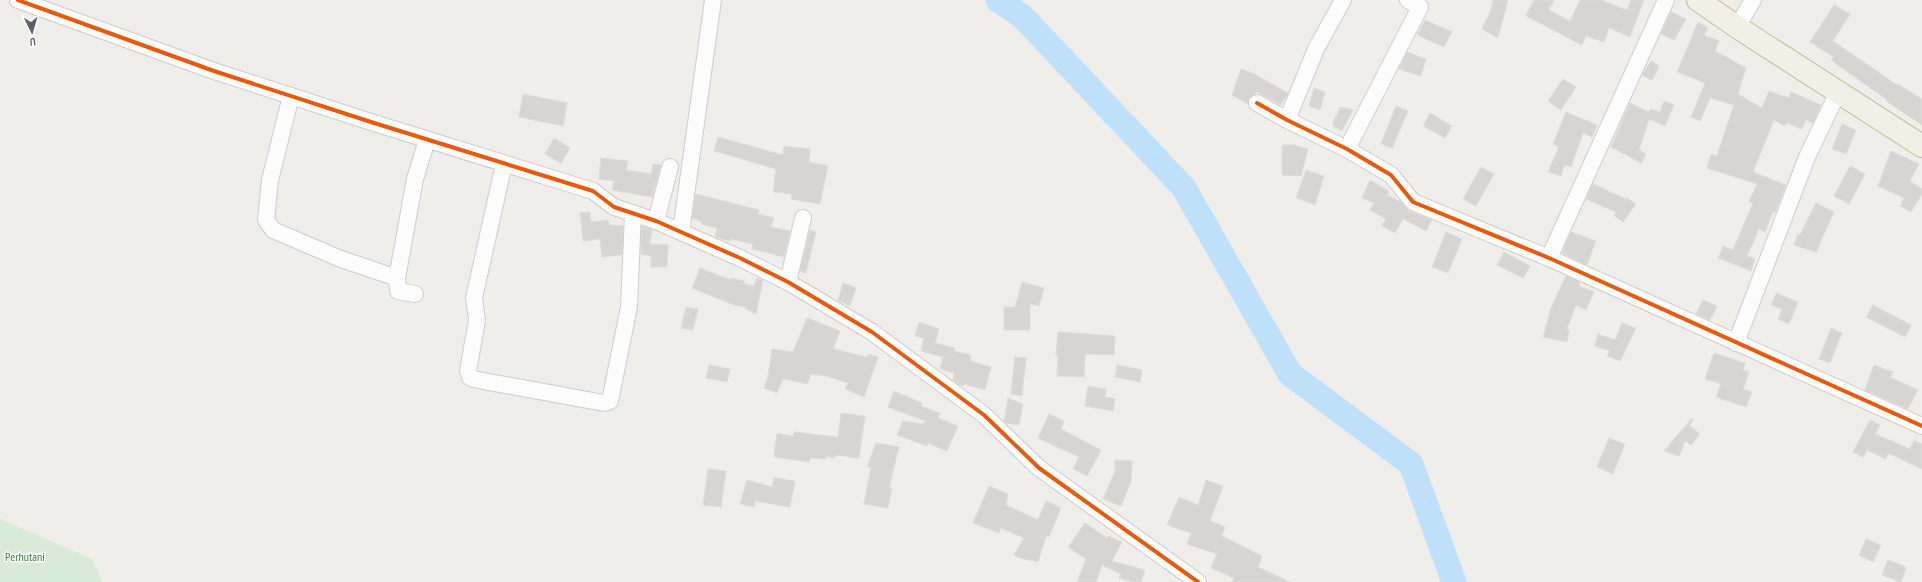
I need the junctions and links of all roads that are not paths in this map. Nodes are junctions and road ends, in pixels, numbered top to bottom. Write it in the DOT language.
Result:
graph roads {
  1 [pos="18,0"];
  2 [pos="712,0"];
  3 [pos="1343,0"];
  4 [pos="1408,0"];
  5 [pos="1666,0"];
  6 [pos="1753,0"];
  7 [pos="1701,1"];
  8 [pos="1737,27"];
  9 [pos="1838,92"];
  10 [pos="291,96"];
  11 [pos="1257,103"];
  12 [pos="1287,120"];
  13 [pos="427,140"];
  14 [pos="1922,146"];
  15 [pos="1347,149"];
  16 [pos="504,164"];
  17 [pos="670,167"];
  18 [pos="633,213"];
  19 [pos="803,218"];
  20 [pos="656,221"];
  21 [pos="681,232"];
  22 [pos="1549,258"];
  23 [pos="397,278"];
  24 [pos="788,282"];
  25 [pos="415,294"];
  26 [pos="1736,343"];
  27 [pos="1922,426"];
  28 [pos="1198,582"];
  1 -- 10 [label="street"];
  2 -- 21 [label="street"];
  3 -- 12 [label="street"];
  4 -- 15 [label="street"];
  5 -- 22 [label="street"];
  6 -- 8 [label="street"];
  7 -- 8 [label="highway"];
  8 -- 9 [label="highway"];
  9 -- 14 [label="highway"];
  9 -- 26 [label="street"];
  10 -- 13 [label="street"];
  10 -- 23 [label="street"];
  11 -- 12 [label="street"];
  12 -- 15 [label="street"];
  13 -- 16 [label="street"];
  13 -- 23 [label="street"];
  15 -- 22 [label="street"];
  16 -- 18 [label="street"];
  16 -- 18 [label="street"];
  17 -- 20 [label="street"];
  18 -- 20 [label="street"];
  19 -- 24 [label="street"];
  20 -- 21 [label="street"];
  21 -- 24 [label="street"];
  22 -- 26 [label="street"];
  23 -- 25 [label="street"];
  24 -- 28 [label="street"];
  26 -- 27 [label="street"];
}
